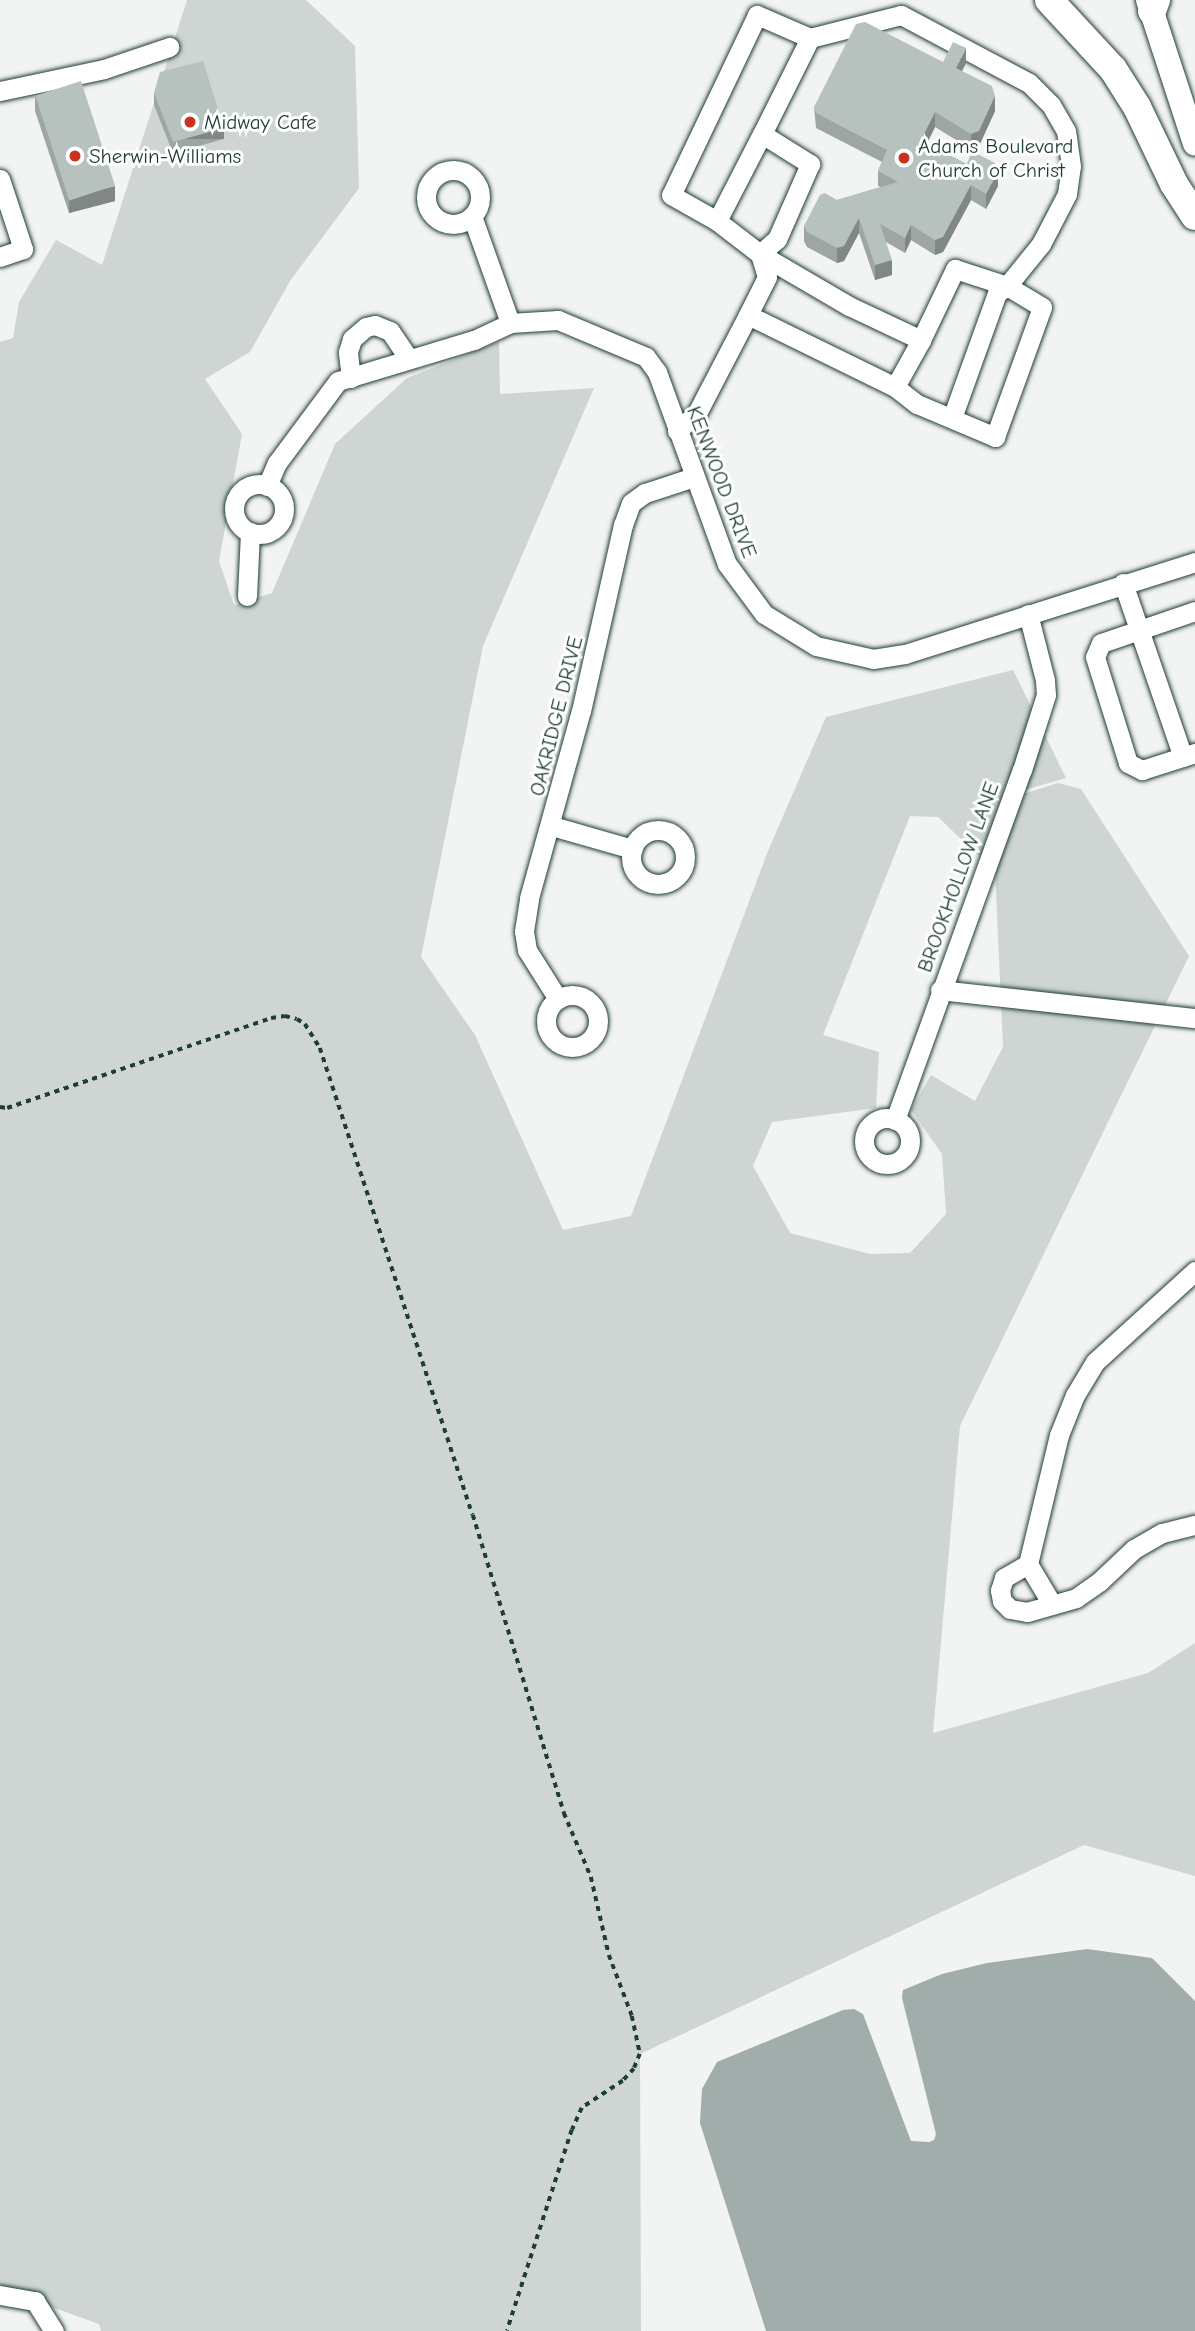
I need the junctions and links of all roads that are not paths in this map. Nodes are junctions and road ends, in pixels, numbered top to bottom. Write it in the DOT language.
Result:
graph roads {
  1 [pos="1049,0"];
  2 [pos="1152,4"];
  3 [pos="810,38"];
  4 [pos="169,47"];
  5 [pos="0,91"];
  6 [pos="762,134"];
  7 [pos="1195,144"];
  8 [pos="0,179"];
  9 [pos="472,216"];
  10 [pos="1195,216"];
  11 [pos="716,221"];
  12 [pos="760,254"];
  13 [pos="0,257"];
  14 [pos="1007,286"];
  15 [pos="748,315"];
  16 [pos="510,323"];
  17 [pos="921,340"];
  18 [pos="409,359"];
  19 [pos="351,378"];
  20 [pos="895,387"];
  21 [pos="952,418"];
  22 [pos="677,431"];
  23 [pos="694,477"];
  24 [pos="267,486"];
  25 [pos="250,532"];
  26 [pos="1195,562"];
  27 [pos="1123,583"];
  28 [pos="247,596"];
  29 [pos="1028,614"];
  30 [pos="1193,618"];
  31 [pos="1139,630"];
  32 [pos="1189,755"];
  33 [pos="552,826"];
  34 [pos="633,849"];
  35 [pos="940,990"];
  36 [pos="558,999"];
  37 [pos="1195,1018"];
  38 [pos="895,1120"];
  39 [pos="1195,1271"];
  40 [pos="1195,1525"];
  41 [pos="1028,1564"];
  42 [pos="1052,1604"];
  43 [pos="0,2295"];
  44 [pos="54,2331"];
  1 -- 10 [label="highway"];
  2 -- 7 [label="main road"];
  3 -- 6 [label="street"];
  3 -- 11 [label="street"];
  3 -- 14 [label="street"];
  4 -- 5 [label="street"];
  6 -- 11 [label="street"];
  6 -- 12 [label="street"];
  8 -- 13 [label="street"];
  9 -- 16 [label="street"];
  11 -- 12 [label="street"];
  12 -- 15 [label="street"];
  12 -- 17 [label="street"];
  14 -- 17 [label="street"];
  14 -- 21 [label="street"];
  14 -- 21 [label="street"];
  15 -- 20 [label="street"];
  15 -- 22 [label="street"];
  16 -- 18 [label="street, KENWOOD DRIVE"];
  16 -- 22 [label="street, KENWOOD DRIVE"];
  17 -- 20 [label="street"];
  18 -- 19 [label="street, KENWOOD DRIVE"];
  18 -- 19 [label="street"];
  19 -- 24 [label="street, KENWOOD DRIVE"];
  20 -- 21 [label="street"];
  22 -- 23 [label="street, KENWOOD DRIVE"];
  23 -- 29 [label="street, KENWOOD DRIVE"];
  23 -- 33 [label="street, OAKRIDGE DRIVE"];
  24 -- 25 [label="street"];
  24 -- 25 [label="street"];
  25 -- 28 [label="street"];
  26 -- 27 [label="street, KENWOOD DRIVE"];
  27 -- 29 [label="street, KENWOOD DRIVE"];
  27 -- 31 [label="street"];
  29 -- 35 [label="street, BROOKHOLLOW LANE"];
  30 -- 31 [label="street"];
  31 -- 32 [label="street"];
  31 -- 32 [label="street"];
  33 -- 34 [label="street"];
  33 -- 36 [label="street, OAKRIDGE DRIVE"];
  35 -- 37 [label="street, BROOKHOLLOW LANE"];
  35 -- 38 [label="street"];
  39 -- 41 [label="street"];
  40 -- 42 [label="street"];
  41 -- 42 [label="street"];
  41 -- 42 [label="street"];
  43 -- 44 [label="street"];
}
